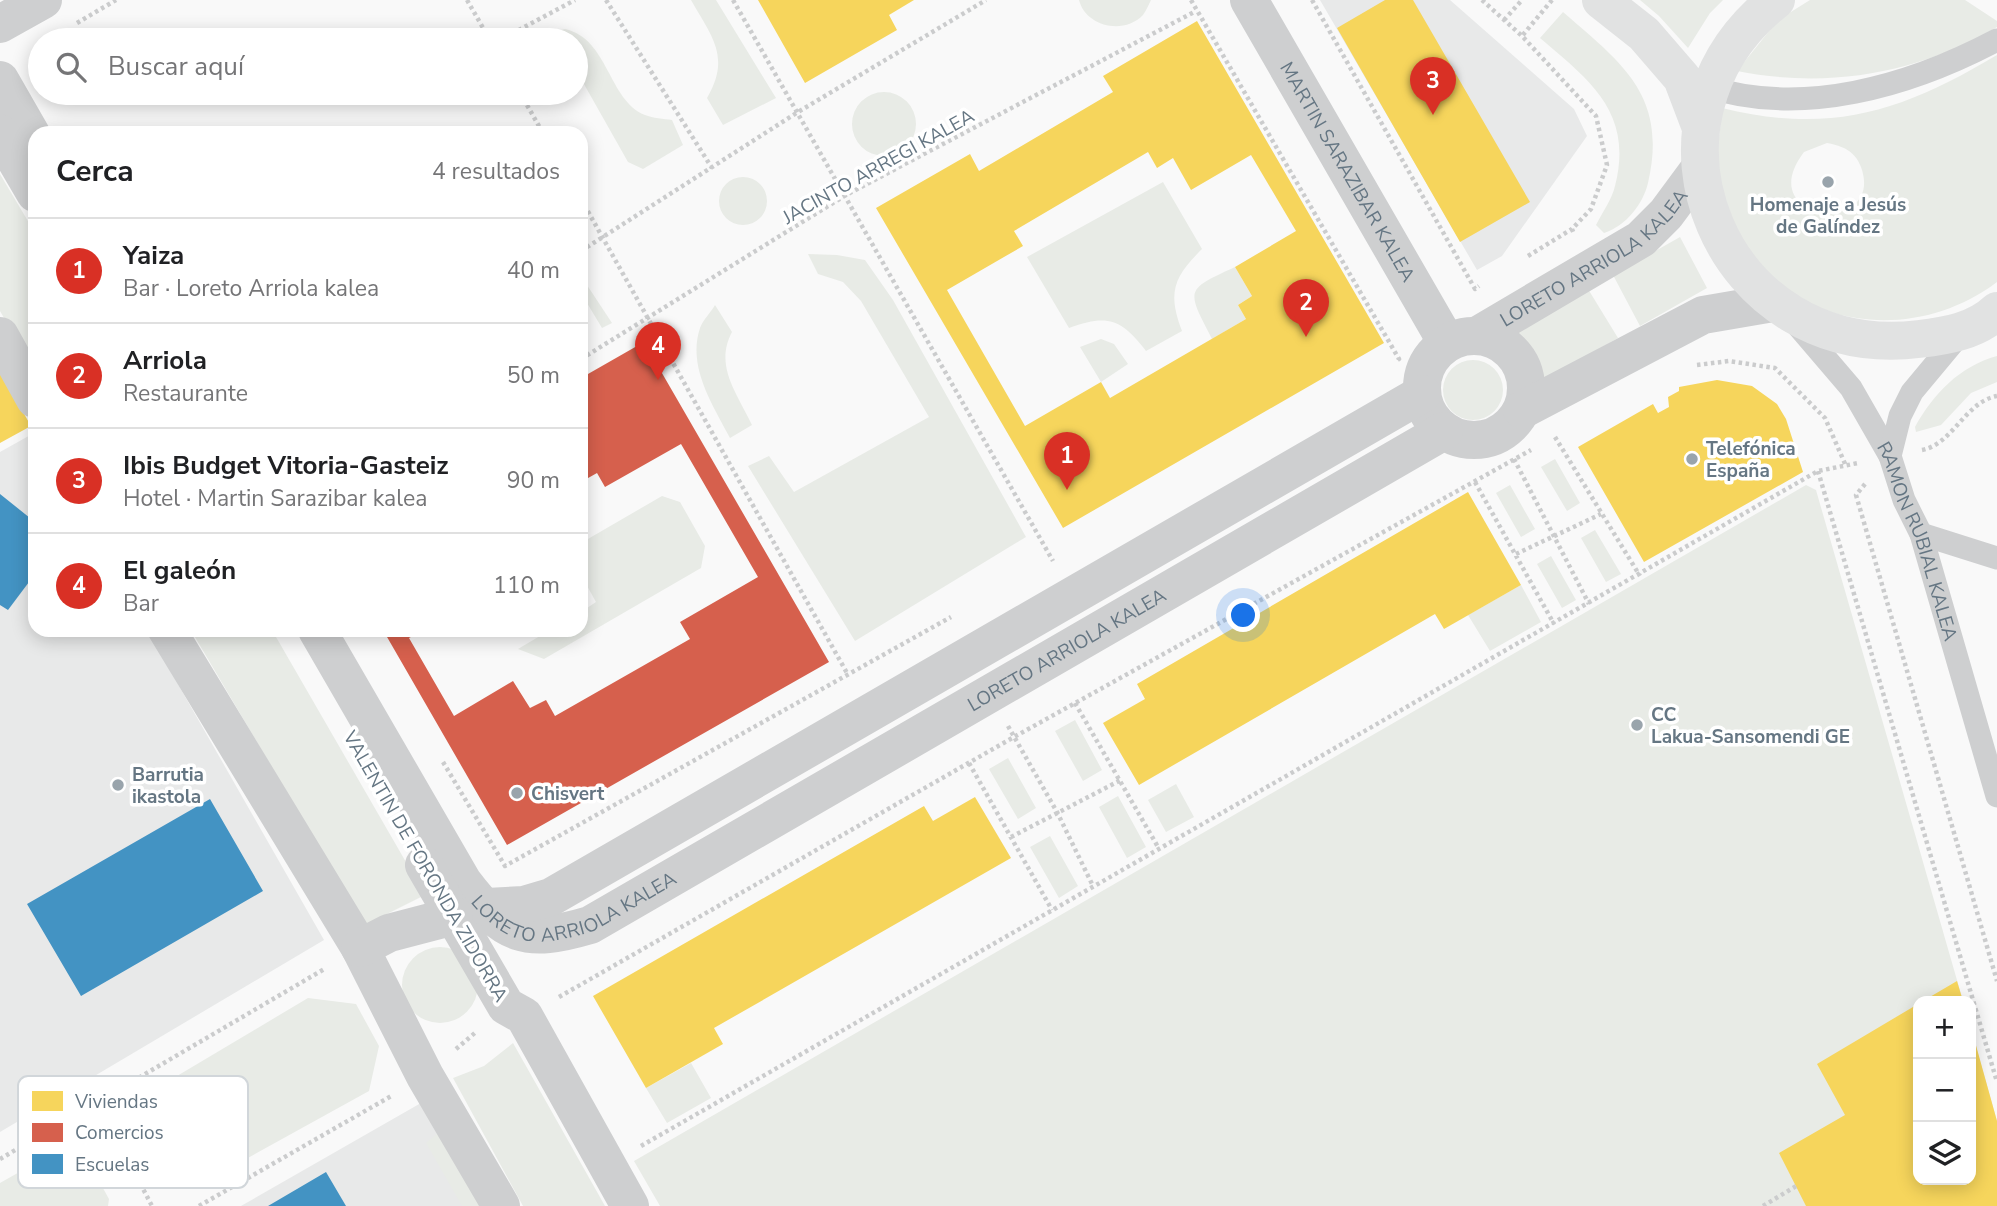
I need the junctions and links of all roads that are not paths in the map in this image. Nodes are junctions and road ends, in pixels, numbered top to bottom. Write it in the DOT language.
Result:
graph roads {
  1 [pos="43,0"];
  2 [pos="1249,0"];
  3 [pos="1601,0"];
  4 [pos="1776,0"];
  5 [pos="0,24"];
  6 [pos="1997,40"];
  7 [pos="0,80"];
  8 [pos="1696,83"];
  9 [pos="28,129"];
  10 [pos="0,133"];
  11 [pos="1700,168"];
  12 [pos="28,181"];
  13 [pos="1780,308"];
  14 [pos="1988,317"];
  15 [pos="0,336"];
  16 [pos="1463,339"];
  17 [pos="28,386"];
  18 [pos="1422,394"];
  19 [pos="1522,410"];
  20 [pos="1444,430"];
  21 [pos="1890,456"];
  22 [pos="1921,534"];
  23 [pos="1997,558"];
  24 [pos="171,637"];
  25 [pos="293,637"];
  26 [pos="321,637"];
  27 [pos="1997,796"];
  28 [pos="470,912"];
  29 [pos="360,948"];
  30 [pos="501,1206"];
  31 [pos="630,1206"];
  1 -- 5 [label="street"];
  2 -- 16 [label="street, MARTIN SARAZIBAR KALEA"];
  3 -- 8 [label="main road"];
  4 -- 8 [label="main road"];
  6 -- 8 [label="lane"];
  7 -- 9 [label="street"];
  8 -- 11 [label="main road"];
  10 -- 12 [label="street"];
  11 -- 13 [label="main road"];
  11 -- 16 [label="street, LORETO ARRIOLA KALEA"];
  13 -- 14 [label="main road"];
  13 -- 19 [label="street"];
  13 -- 21 [label="lane, RAMON RUBIAL KALEA"];
  14 -- 21 [label="lane"];
  15 -- 17 [label="street"];
  16 -- 18 [label="street"];
  16 -- 19 [label="street"];
  18 -- 20 [label="street"];
  18 -- 28 [label="street, LORETO ARRIOLA KALEA"];
  19 -- 20 [label="street"];
  20 -- 28 [label="street, LORETO ARRIOLA KALEA"];
  21 -- 22 [label="lane, RAMON RUBIAL KALEA"];
  22 -- 23 [label="lane"];
  22 -- 27 [label="lane, RAMON RUBIAL KALEA"];
  24 -- 29 [label="street"];
  25 -- 28 [label="street, VALENTIN DE FORONDA ZIDORRA"];
  26 -- 28 [label="street, VALENTIN DE FORONDA ZIDORRA"];
  28 -- 29 [label="street, LORETO ARRIOLA KALEA"];
  28 -- 31 [label="street, VALENTIN DE FORONDA ZIDORRA"];
  29 -- 30 [label="street"];
}
